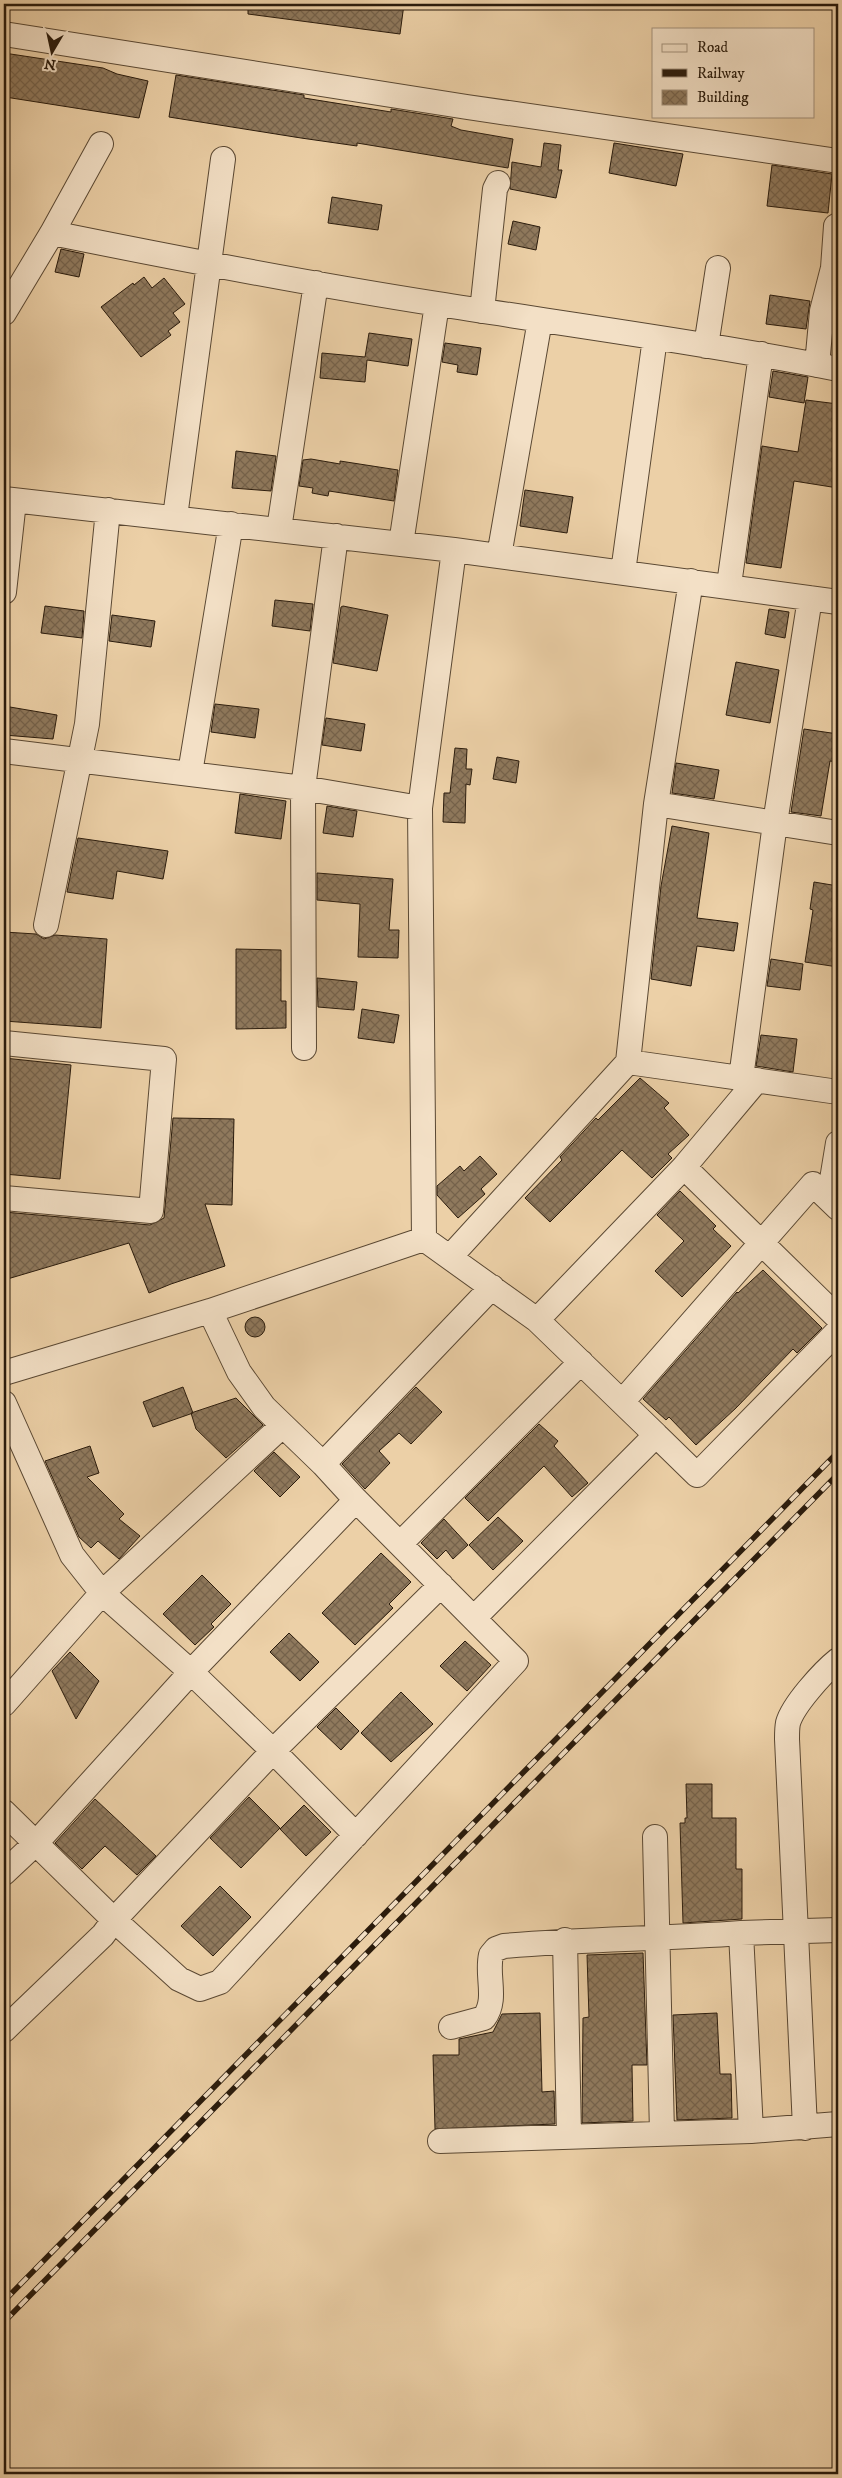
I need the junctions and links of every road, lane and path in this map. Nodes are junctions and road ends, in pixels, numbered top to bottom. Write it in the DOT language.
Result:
graph roads {
  1 [pos="4,34"];
  2 [pos="102,144"];
  3 [pos="223,159"];
  4 [pos="838,161"];
  5 [pos="498,183"];
  6 [pos="836,226"];
  7 [pos="52,233"];
  8 [pos="210,266"];
  9 [pos="718,268"];
  10 [pos="316,283"];
  11 [pos="437,304"];
  12 [pos="482,311"];
  13 [pos="4,313"];
  14 [pos="540,320"];
  15 [pos="655,338"];
  16 [pos="706,346"];
  17 [pos="761,354"];
  18 [pos="828,367"];
  19 [pos="9,500"];
  20 [pos="108,510"];
  21 [pos="175,517"];
  22 [pos="231,524"];
  23 [pos="279,530"];
  24 [pos="336,536"];
  25 [pos="401,544"];
  26 [pos="454,550"];
  27 [pos="499,556"];
  28 [pos="623,572"];
  29 [pos="691,581"];
  30 [pos="729,586"];
  31 [pos="4,592"];
  32 [pos="810,598"];
  33 [pos="838,602"];
  34 [pos="4,751"];
  35 [pos="81,759"];
  36 [pos="190,773"];
  37 [pos="303,788"];
  38 [pos="656,804"];
  39 [pos="420,808"];
  40 [pos="775,823"];
  41 [pos="838,833"];
  42 [pos="46,925"];
  43 [pos="4,1043"];
  44 [pos="304,1048"];
  45 [pos="628,1062"];
  46 [pos="749,1079"];
  47 [pos="838,1092"];
  48 [pos="838,1143"];
  49 [pos="684,1167"];
  50 [pos="4,1198"];
  51 [pos="833,1203"];
  52 [pos="424,1239"];
  53 [pos="761,1242"];
  54 [pos="450,1257"];
  55 [pos="492,1287"];
  56 [pos="210,1311"];
  57 [pos="838,1318"];
  58 [pos="537,1320"];
  59 [pos="838,1331"];
  60 [pos="581,1362"];
  61 [pos="4,1373"];
  62 [pos="622,1402"];
  63 [pos="4,1403"];
  64 [pos="282,1426"];
  65 [pos="656,1435"];
  66 [pos="323,1464"];
  67 [pos="356,1500"];
  68 [pos="400,1544"];
  69 [pos="441,1585"];
  70 [pos="102,1592"];
  71 [pos="474,1618"];
  72 [pos="838,1660"];
  73 [pos="191,1672"];
  74 [pos="4,1704"];
  75 [pos="273,1751"];
  76 [pos="4,1812"];
  77 [pos="356,1834"];
  78 [pos="655,1837"];
  79 [pos="36,1843"];
  80 [pos="4,1873"];
  81 [pos="114,1920"];
  82 [pos="838,1930"];
  83 [pos="796,1931"];
  84 [pos="741,1933"];
  85 [pos="656,1939"];
  86 [pos="565,1940"];
  87 [pos="451,2027"];
  88 [pos="4,2030"];
  89 [pos="838,2124"];
  90 [pos="805,2128"];
  91 [pos="751,2131"];
  92 [pos="662,2132"];
  93 [pos="569,2136"];
  94 [pos="440,2141"];
  1 -- 4 [label="street"];
  2 -- 7 [label="street"];
  3 -- 8 [label="street"];
  5 -- 12 [label="street"];
  6 -- 18 [label="street"];
  7 -- 8 [label="street"];
  7 -- 13 [label="street"];
  8 -- 10 [label="street"];
  8 -- 21 [label="street"];
  9 -- 16 [label="street"];
  10 -- 11 [label="street"];
  10 -- 23 [label="street"];
  11 -- 12 [label="street"];
  11 -- 25 [label="street"];
  12 -- 14 [label="street"];
  14 -- 15 [label="street"];
  14 -- 27 [label="street"];
  15 -- 16 [label="street"];
  15 -- 28 [label="street"];
  16 -- 17 [label="street"];
  17 -- 18 [label="street"];
  17 -- 30 [label="street"];
  19 -- 20 [label="street"];
  19 -- 31 [label="street"];
  20 -- 21 [label="street"];
  20 -- 35 [label="street"];
  21 -- 22 [label="street"];
  22 -- 23 [label="street"];
  22 -- 36 [label="street"];
  23 -- 24 [label="street"];
  24 -- 25 [label="street"];
  24 -- 37 [label="street"];
  25 -- 26 [label="street"];
  26 -- 27 [label="street"];
  26 -- 39 [label="street"];
  27 -- 28 [label="street"];
  28 -- 29 [label="street"];
  29 -- 30 [label="street"];
  29 -- 38 [label="street"];
  30 -- 32 [label="street"];
  32 -- 33 [label="street"];
  32 -- 40 [label="street"];
  34 -- 35 [label="street"];
  35 -- 36 [label="street"];
  35 -- 42 [label="street"];
  36 -- 37 [label="street"];
  37 -- 39 [label="street"];
  37 -- 44 [label="street"];
  38 -- 40 [label="street"];
  38 -- 45 [label="street"];
  39 -- 52 [label="street"];
  40 -- 41 [label="street"];
  40 -- 46 [label="street"];
  43 -- 50 [label="street"];
  45 -- 46 [label="street"];
  45 -- 54 [label="street"];
  46 -- 47 [label="street"];
  46 -- 49 [label="street"];
  48 -- 51 [label="street"];
  49 -- 53 [label="street"];
  49 -- 58 [label="street"];
  51 -- 53 [label="street"];
  52 -- 54 [label="street"];
  52 -- 56 [label="street"];
  53 -- 57 [label="street"];
  53 -- 62 [label="street"];
  54 -- 55 [label="street"];
  55 -- 58 [label="street"];
  55 -- 66 [label="street"];
  56 -- 61 [label="street"];
  56 -- 64 [label="street"];
  58 -- 60 [label="street"];
  59 -- 65 [label="street"];
  60 -- 62 [label="street"];
  60 -- 68 [label="street"];
  62 -- 65 [label="street"];
  63 -- 70 [label="street"];
  64 -- 66 [label="street"];
  64 -- 70 [label="street"];
  65 -- 71 [label="street"];
  66 -- 67 [label="street"];
  67 -- 68 [label="street"];
  67 -- 73 [label="street"];
  68 -- 69 [label="street"];
  69 -- 71 [label="street"];
  69 -- 75 [label="street"];
  70 -- 73 [label="street"];
  70 -- 74 [label="street"];
  71 -- 77 [label="street"];
  72 -- 83 [label="street"];
  73 -- 75 [label="street"];
  73 -- 79 [label="street"];
  75 -- 77 [label="street"];
  75 -- 81 [label="street"];
  76 -- 79 [label="street"];
  77 -- 81 [label="street"];
  78 -- 85 [label="street"];
  79 -- 80 [label="street"];
  79 -- 81 [label="street"];
  81 -- 88 [label="street"];
  82 -- 83 [label="street"];
  83 -- 84 [label="street"];
  83 -- 90 [label="street"];
  84 -- 85 [label="street"];
  84 -- 91 [label="street"];
  85 -- 86 [label="street"];
  85 -- 92 [label="street"];
  86 -- 87 [label="street"];
  86 -- 93 [label="street"];
  89 -- 90 [label="street"];
  90 -- 91 [label="street"];
  91 -- 92 [label="street"];
  92 -- 93 [label="street"];
  93 -- 94 [label="street"];
}
